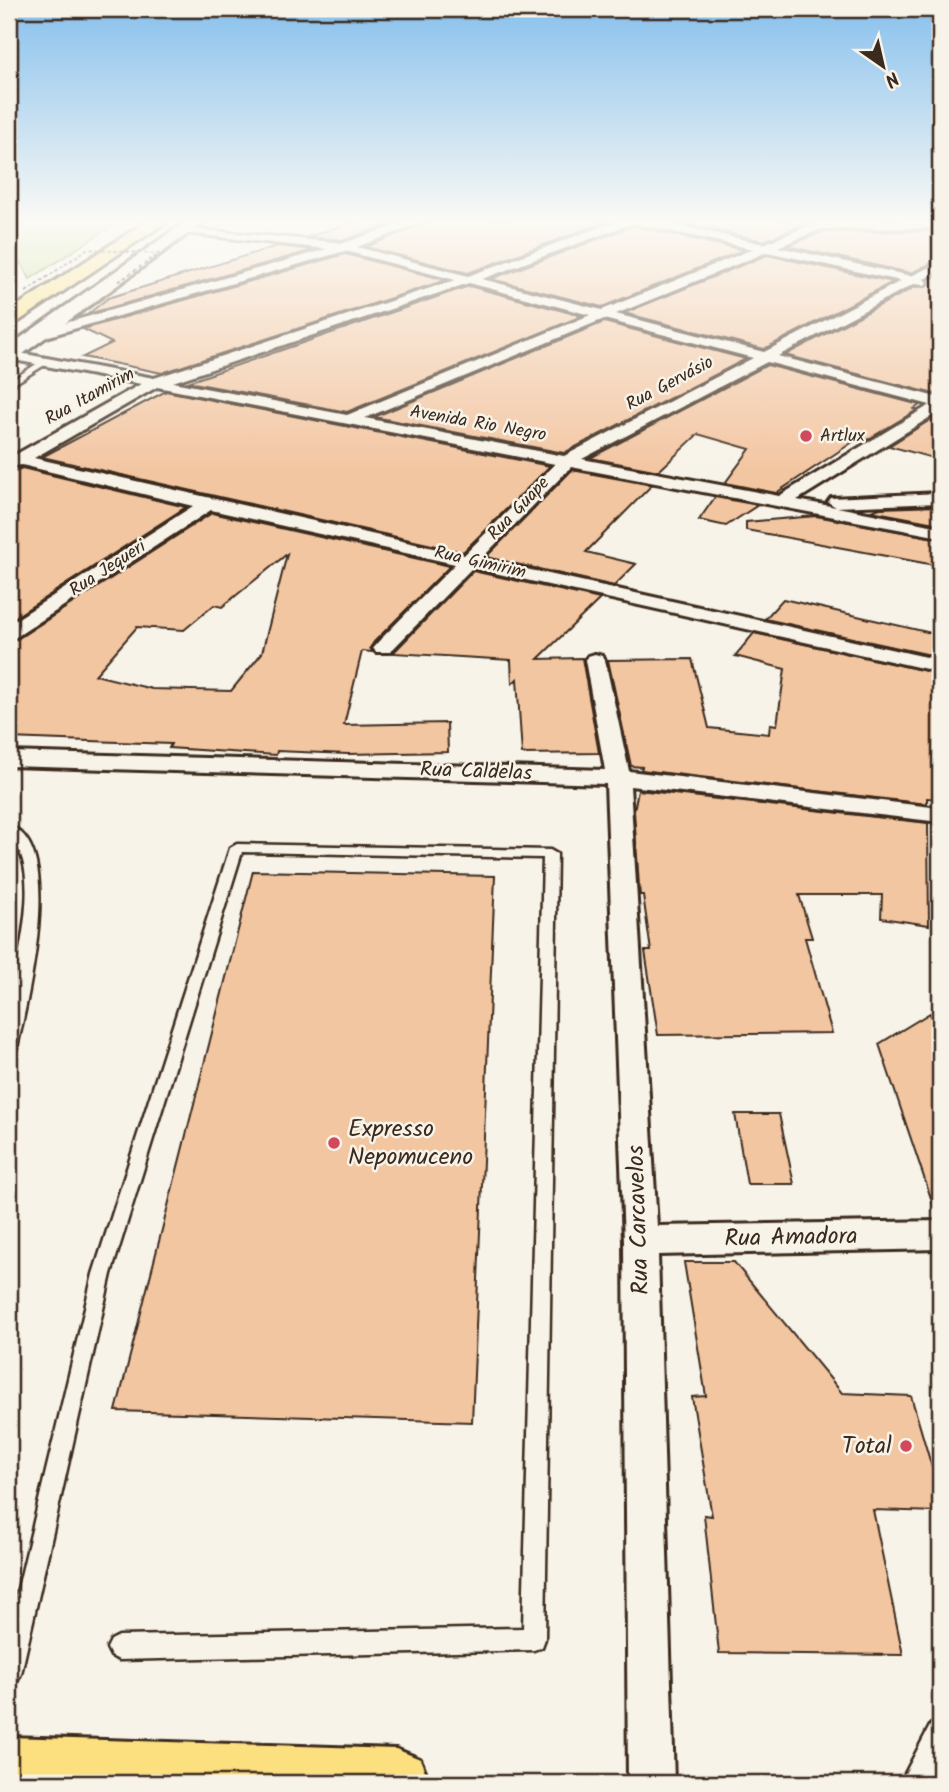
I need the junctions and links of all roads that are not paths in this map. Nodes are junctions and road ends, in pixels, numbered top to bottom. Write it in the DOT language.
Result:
graph roads {
  1 [pos="32,304"];
  2 [pos="80,304"];
  3 [pos="153,304"];
  4 [pos="395,304"];
  5 [pos="570,304"];
  6 [pos="634,304"];
  7 [pos="868,304"];
  8 [pos="609,314"];
  9 [pos="9,319"];
  10 [pos="35,336"];
  11 [pos="9,355"];
  12 [pos="766,356"];
  13 [pos="47,361"];
  14 [pos="154,383"];
  15 [pos="9,385"];
  16 [pos="940,404"];
  17 [pos="347,420"];
  18 [pos="568,460"];
  19 [pos="14,462"];
  20 [pos="940,498"];
  21 [pos="784,503"];
  22 [pos="208,504"];
  23 [pos="940,532"];
  24 [pos="469,560"];
  25 [pos="9,634"];
  26 [pos="383,648"];
  27 [pos="595,660"];
  28 [pos="940,666"];
  29 [pos="9,759"];
  30 [pos="618,777"];
  31 [pos="940,816"];
  32 [pos="9,830"];
  33 [pos="9,1048"];
  34 [pos="940,1236"];
  35 [pos="641,1241"];
  36 [pos="119,1648"];
  37 [pos="9,1674"];
  38 [pos="940,1733"];
  39 [pos="9,1771"];
  40 [pos="396,1783"];
  41 [pos="651,1783"];
  42 [pos="912,1783"];
  1 -- 9 [label="highway"];
  2 -- 10 [label="main road"];
  3 -- 10 [label="street"];
  4 -- 14 [label="street, Rua Itamirim"];
  5 -- 8 [label="street"];
  6 -- 8 [label="street"];
  7 -- 12 [label="street, Rua Gervásio"];
  8 -- 12 [label="street"];
  8 -- 17 [label="street"];
  10 -- 11 [label="main road"];
  11 -- 13 [label="street, Avenida Rio Negro"];
  12 -- 16 [label="street"];
  12 -- 18 [label="street, Rua Gervásio"];
  13 -- 14 [label="street, Avenida Rio Negro"];
  13 -- 15 [label="lane"];
  14 -- 17 [label="street, Avenida Rio Negro"];
  14 -- 19 [label="street, Rua Itamirim"];
  16 -- 21 [label="street"];
  17 -- 18 [label="street, Avenida Rio Negro"];
  18 -- 21 [label="street, Avenida Rio Negro"];
  18 -- 24 [label="street, Rua Guape"];
  19 -- 22 [label="street, Rua Gimirim"];
  20 -- 21 [label="street"];
  21 -- 23 [label="street, Avenida Rio Negro"];
  22 -- 24 [label="street, Rua Gimirim"];
  22 -- 25 [label="street, Rua Jequeri"];
  24 -- 26 [label="street, Rua Guape"];
  24 -- 28 [label="street, Rua Gimirim"];
  27 -- 30 [label="street, Rua Carcavelos"];
  29 -- 30 [label="street, Rua Caldelas"];
  30 -- 31 [label="street, Rua Caldelas"];
  30 -- 35 [label="street, Rua Carcavelos"];
  32 -- 33 [label="lane"];
  34 -- 35 [label="street, Rua Amadora"];
  35 -- 41 [label="street, Rua Carcavelos"];
  36 -- 37 [label="lane"];
  38 -- 42 [label="lane"];
  39 -- 40 [label="highway"];
}
